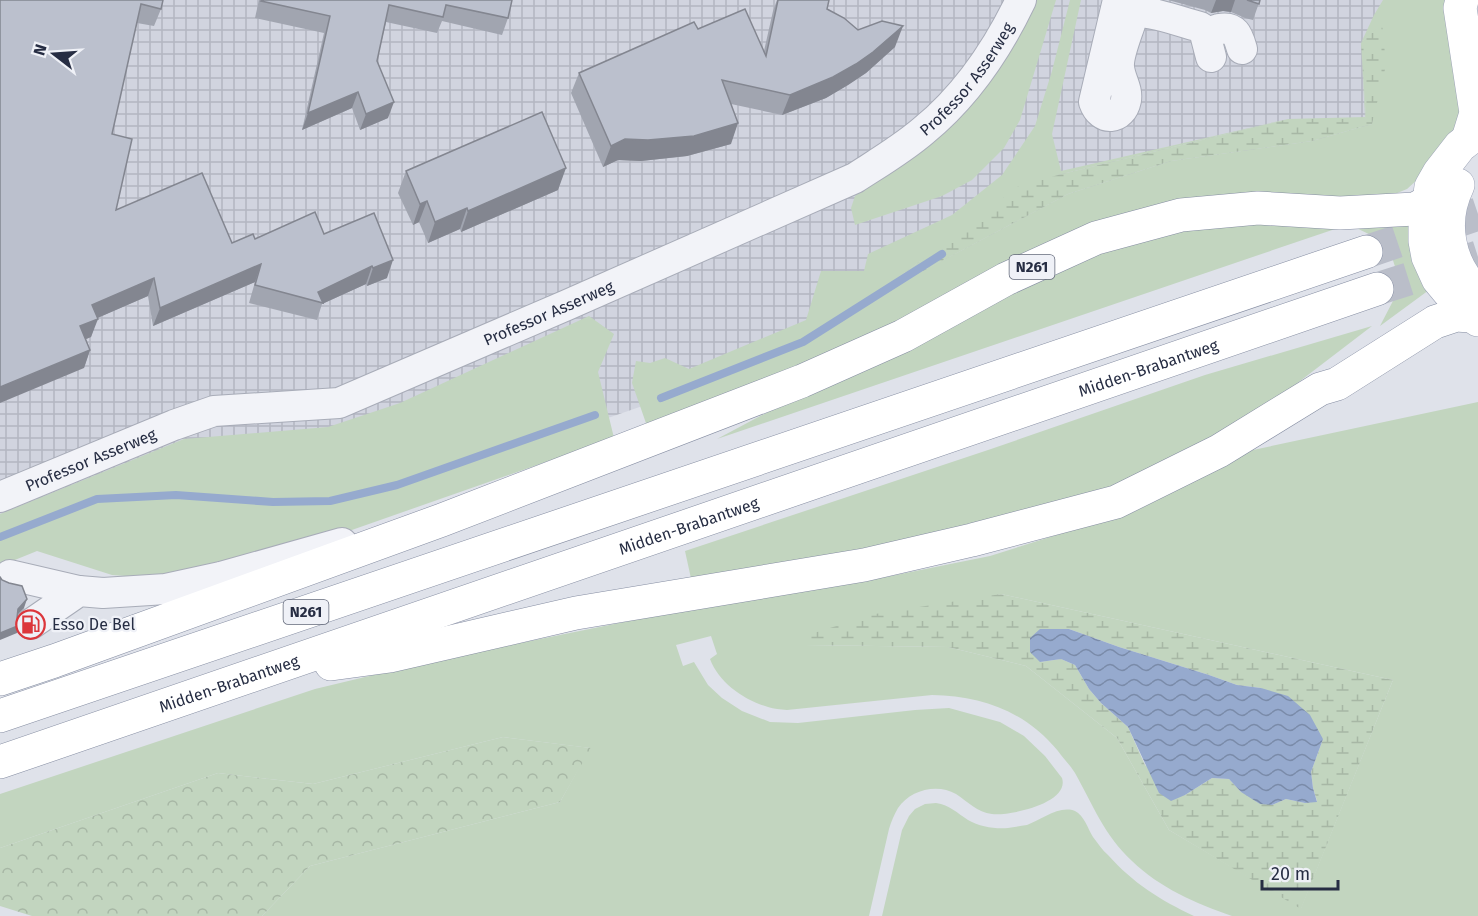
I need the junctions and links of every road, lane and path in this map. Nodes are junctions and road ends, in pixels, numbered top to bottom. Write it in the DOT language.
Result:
graph roads {
  1 [pos="1021,0"];
  2 [pos="1118,0"];
  3 [pos="1462,0"];
  4 [pos="1469,0"];
  5 [pos="1478,37"];
  6 [pos="1242,49"];
  7 [pos="1474,144"];
  8 [pos="1428,202"];
  9 [pos="1366,252"];
  10 [pos="1377,289"];
  11 [pos="1471,303"];
  12 [pos="0,497"];
  13 [pos="442,520"];
  14 [pos="78,591"];
  15 [pos="258,674"];
  16 [pos="0,679"];
  17 [pos="0,716"];
  18 [pos="0,762"];
  1 -- 12 [label="street, Professor Asserweg"];
  2 -- 6 [label="street"];
  3 -- 7 [label="main road"];
  4 -- 5 [label="main road"];
  7 -- 8 [label="main road"];
  7 -- 11 [label="main road"];
  8 -- 11 [label="main road"];
  8 -- 13 [label="main road, N261"];
  9 -- 17 [label="main road, N261"];
  10 -- 15 [label="main road, Midden-Brabantweg / N261"];
  11 -- 15 [label="main road, N261"];
  13 -- 14 [label="street, N261"];
  13 -- 16 [label="main road, N261"];
  14 -- 14 [label="street, N261"];
  15 -- 18 [label="main road, Midden-Brabantweg / N261"];
}
